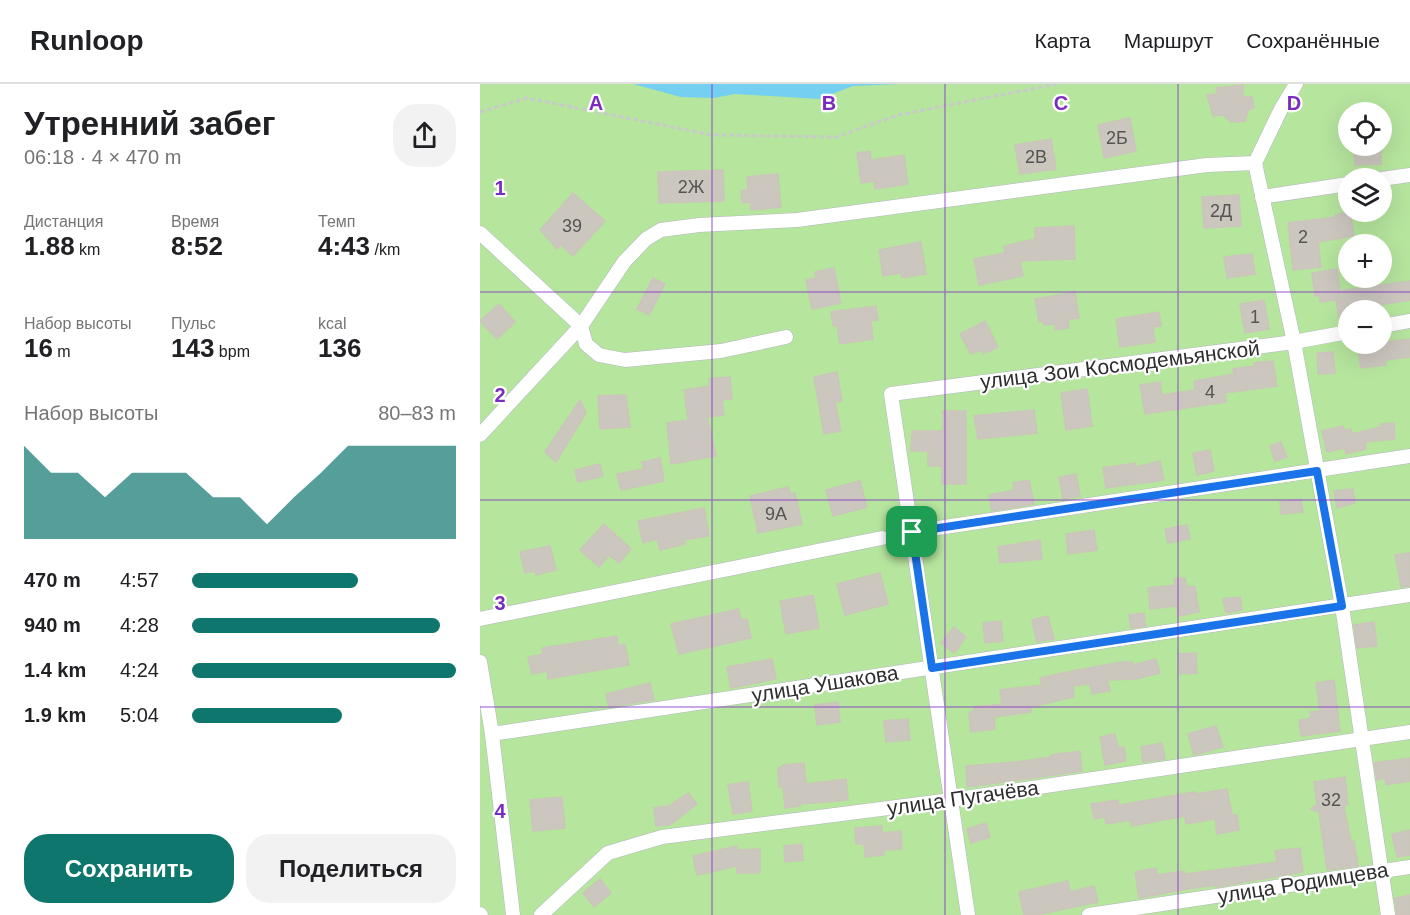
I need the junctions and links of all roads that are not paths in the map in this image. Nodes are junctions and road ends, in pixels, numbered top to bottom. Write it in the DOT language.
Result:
graph roads {
  1 [pos="1296,84"];
  2 [pos="1255,163"];
  3 [pos="1410,175"];
  4 [pos="1392,178"];
  5 [pos="1338,186"];
  6 [pos="1262,197"];
  7 [pos="480,232"];
  8 [pos="1410,321"];
  9 [pos="1392,324"];
  10 [pos="581,326"];
  11 [pos="1338,334"];
  12 [pos="786,337"];
  13 [pos="1294,342"];
  14 [pos="480,435"];
  15 [pos="1410,456"];
  16 [pos="1317,471"];
  17 [pos="912,532"];
  18 [pos="882,538"];
  19 [pos="1410,596"];
  20 [pos="1342,606"];
  21 [pos="480,619"];
  22 [pos="480,662"];
  23 [pos="932,668"];
  24 [pos="1410,732"];
  25 [pos="492,734"];
  26 [pos="1362,741"];
  27 [pos="951,800"];
  28 [pos="1410,867"];
  29 [pos="1381,871"];
  30 [pos="513,915"];
  31 [pos="541,915"];
  32 [pos="968,915"];
  33 [pos="1089,915"];
  34 [pos="1388,915"];
  1 -- 2 [label="street"];
  2 -- 6 [label="street"];
  2 -- 10 [label="street"];
  3 -- 4 [label="street"];
  5 -- 6 [label="street"];
  6 -- 13 [label="street"];
  7 -- 10 [label="street"];
  8 -- 9 [label="street"];
  10 -- 12 [label="street"];
  10 -- 14 [label="street"];
  11 -- 13 [label="street, улица Зои Космодемьянской"];
  13 -- 16 [label="street"];
  13 -- 17 [label="street, улица Зои Космодемьянской"];
  15 -- 16 [label="street"];
  16 -- 17 [label="street"];
  16 -- 20 [label="street"];
  17 -- 23 [label="street"];
  18 -- 21 [label="street"];
  19 -- 20 [label="street, улица Ушакова"];
  20 -- 23 [label="street, улица Ушакова"];
  20 -- 26 [label="street"];
  22 -- 25 [label="street"];
  23 -- 25 [label="street, улица Ушакова"];
  23 -- 27 [label="street"];
  24 -- 26 [label="street, улица Пугачёва"];
  25 -- 30 [label="street"];
  26 -- 27 [label="street, улица Пугачёва"];
  26 -- 29 [label="street"];
  27 -- 31 [label="street, улица Пугачёва"];
  27 -- 32 [label="street"];
  28 -- 29 [label="street, улица Родимцева"];
  29 -- 33 [label="street, улица Родимцева"];
  29 -- 34 [label="street"];
}
